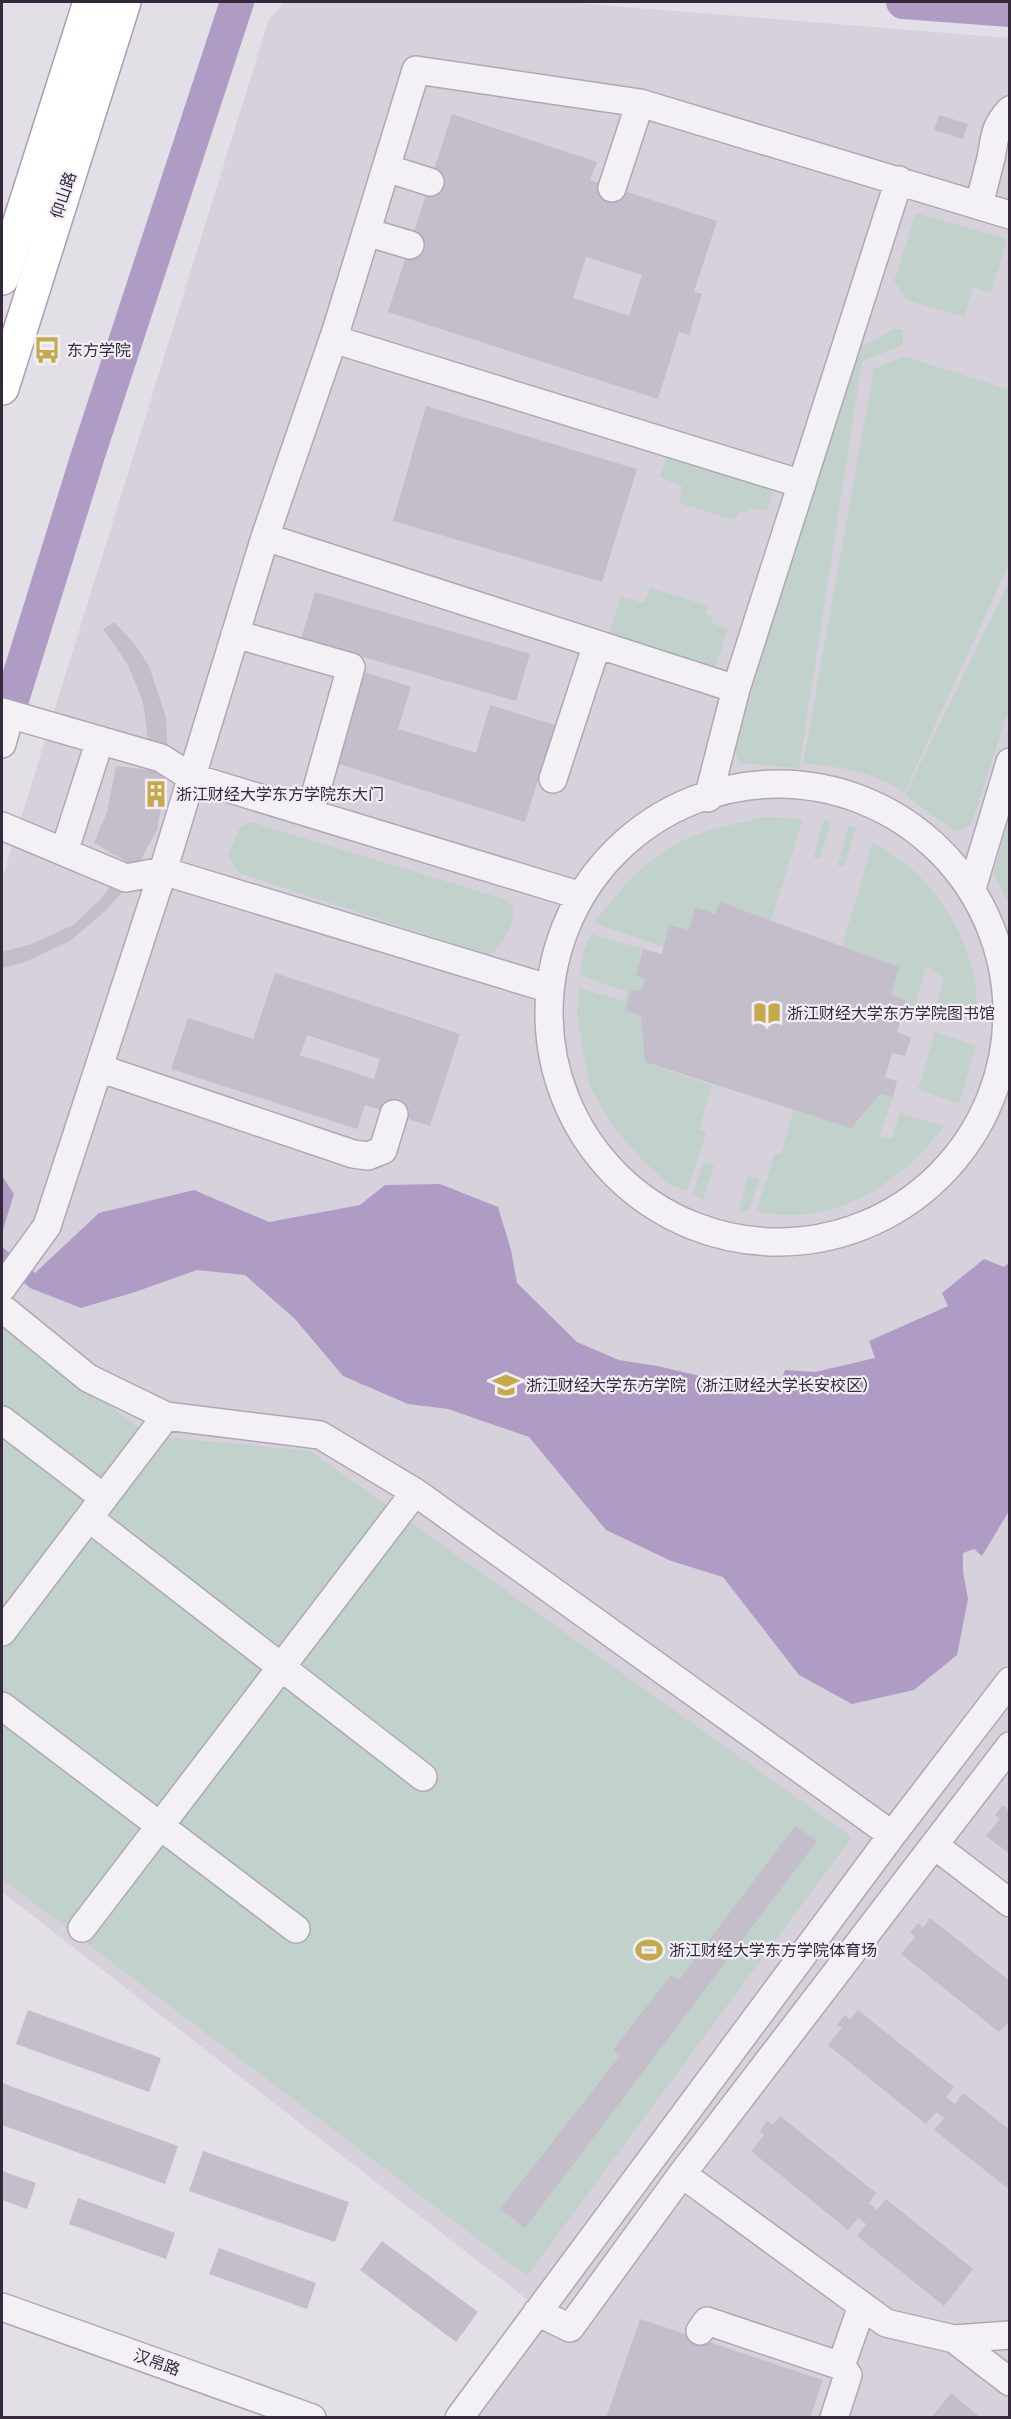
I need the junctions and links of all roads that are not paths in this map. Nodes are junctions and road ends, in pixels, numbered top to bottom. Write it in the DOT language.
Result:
graph roads {
  1 [pos="90,2"];
  2 [pos="124,2"];
  3 [pos="640,103"];
  4 [pos="1010,110"];
  5 [pos="386,168"];
  6 [pos="899,180"];
  7 [pos="430,182"];
  8 [pos="612,188"];
  9 [pos="978,205"];
  10 [pos="1010,215"];
  11 [pos="366,232"];
  12 [pos="410,245"];
  13 [pos="2,278"];
  14 [pos="333,339"];
  15 [pos="2,388"];
  16 [pos="802,484"];
  17 [pos="265,537"];
  18 [pos="235,634"];
  19 [pos="597,644"];
  20 [pos="736,689"];
  21 [pos="6,713"];
  22 [pos="100,740"];
  23 [pos="2,744"];
  24 [pos="1010,762"];
  25 [pos="190,777"];
  26 [pos="553,779"];
  27 [pos="708,798"];
  28 [pos="310,813"];
  29 [pos="2,826"];
  30 [pos="64,852"];
  31 [pos="164,871"];
  32 [pos="973,885"];
  33 [pos="578,895"];
  34 [pos="544,987"];
  35 [pos="1009,1052"];
  36 [pos="99,1068"];
  37 [pos="1001,1110"];
  38 [pos="394,1114"];
  39 [pos="2,1288"];
  40 [pos="2,1308"];
  41 [pos="166,1416"];
  42 [pos="2,1420"];
  43 [pos="415,1492"];
  44 [pos="96,1508"];
  45 [pos="2,1632"];
  46 [pos="281,1667"];
  47 [pos="1010,1681"];
  48 [pos="2,1706"];
  49 [pos="1010,1746"];
  50 [pos="423,1778"];
  51 [pos="160,1826"];
  52 [pos="892,1835"];
  53 [pos="934,1845"];
  54 [pos="1010,1903"];
  55 [pos="82,1928"];
  56 [pos="296,1929"];
  57 [pos="682,2174"];
  58 [pos="862,2306"];
  59 [pos="2,2307"];
  60 [pos="537,2312"];
  61 [pos="700,2331"];
  62 [pos="1010,2335"];
  63 [pos="954,2339"];
  64 [pos="841,2366"];
  65 [pos="1010,2382"];
  66 [pos="312,2418"];
  67 [pos="459,2418"];
  68 [pos="834,2418"];
  1 -- 13 [label="main road, 仰山路"];
  2 -- 15 [label="main road, 仰山路"];
  3 -- 5 [label="street"];
  3 -- 6 [label="street"];
  3 -- 8 [label="street"];
  4 -- 9 [label="street"];
  5 -- 7 [label="street"];
  5 -- 11 [label="street"];
  6 -- 9 [label="street"];
  6 -- 16 [label="street"];
  9 -- 10 [label="street"];
  11 -- 12 [label="street"];
  11 -- 14 [label="street"];
  14 -- 16 [label="street"];
  14 -- 17 [label="street"];
  16 -- 20 [label="street"];
  17 -- 18 [label="street"];
  17 -- 19 [label="street"];
  18 -- 25 [label="street"];
  18 -- 28 [label="street"];
  19 -- 20 [label="street"];
  19 -- 26 [label="street"];
  20 -- 27 [label="street"];
  21 -- 22 [label="street"];
  21 -- 23 [label="street"];
  22 -- 25 [label="street"];
  22 -- 30 [label="street"];
  24 -- 32 [label="street"];
  25 -- 28 [label="street"];
  25 -- 31 [label="street"];
  27 -- 32 [label="street"];
  27 -- 33 [label="street"];
  28 -- 33 [label="street"];
  29 -- 30 [label="street"];
  30 -- 31 [label="street"];
  31 -- 34 [label="street"];
  31 -- 36 [label="street"];
  32 -- 35 [label="street"];
  33 -- 34 [label="street"];
  34 -- 37 [label="street"];
  35 -- 37 [label="street"];
  36 -- 38 [label="street"];
  36 -- 39 [label="street"];
  40 -- 41 [label="street"];
  41 -- 43 [label="street"];
  41 -- 44 [label="street"];
  42 -- 44 [label="street"];
  43 -- 46 [label="street"];
  43 -- 52 [label="street"];
  44 -- 45 [label="street"];
  44 -- 46 [label="street"];
  46 -- 50 [label="street"];
  46 -- 51 [label="street"];
  47 -- 52 [label="street"];
  48 -- 51 [label="street"];
  49 -- 53 [label="street"];
  51 -- 55 [label="street"];
  51 -- 56 [label="street"];
  52 -- 60 [label="street"];
  53 -- 54 [label="street"];
  53 -- 57 [label="street"];
  57 -- 58 [label="street"];
  57 -- 60 [label="street"];
  58 -- 63 [label="street"];
  58 -- 64 [label="street"];
  59 -- 66 [label="street, 汉帛路"];
  60 -- 67 [label="street"];
  61 -- 64 [label="street"];
  62 -- 63 [label="street"];
  63 -- 65 [label="street"];
  64 -- 68 [label="street"];
}
